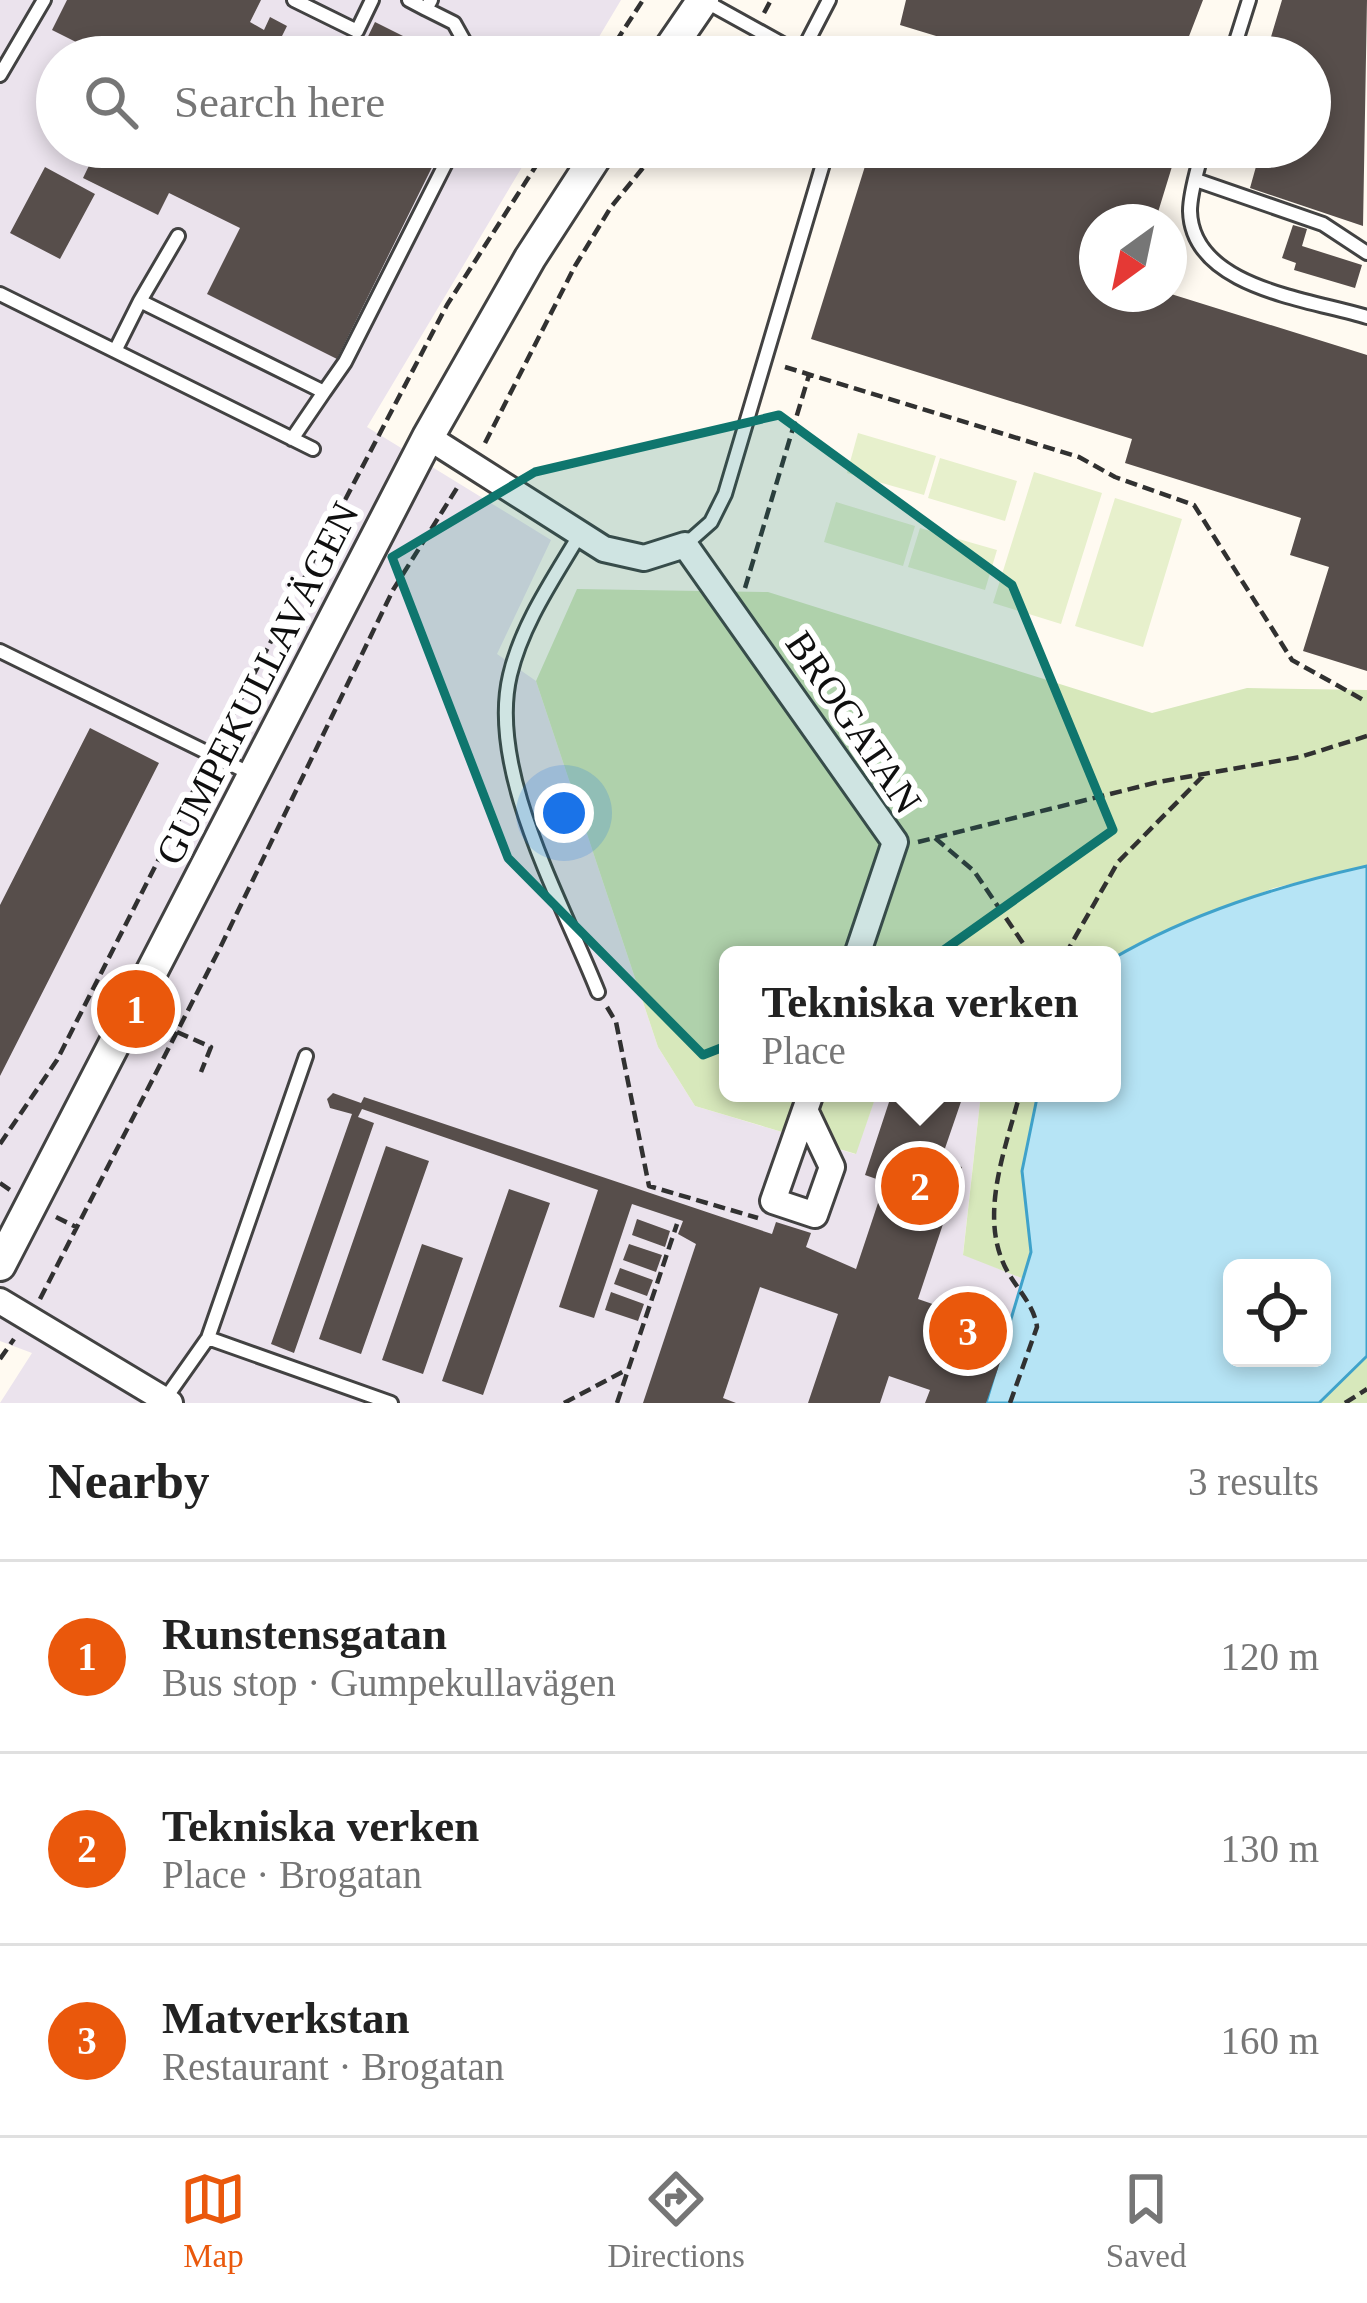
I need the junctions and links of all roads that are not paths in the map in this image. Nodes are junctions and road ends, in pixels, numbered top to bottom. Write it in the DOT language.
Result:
graph roads {
  1 [pos="44,0"];
  2 [pos="294,0"];
  3 [pos="372,0"];
  4 [pos="409,0"];
  5 [pos="703,0"];
  6 [pos="829,0"];
  7 [pos="1249,0"];
  8 [pos="428,4"];
  9 [pos="461,36"];
  10 [pos="678,36"];
  11 [pos="769,36"];
  12 [pos="813,36"];
  13 [pos="1238,36"];
  14 [pos="0,75"];
  15 [pos="443,168"];
  16 [pos="588,168"];
  17 [pos="822,168"];
  18 [pos="1199,168"];
  19 [pos="1196,180"];
  20 [pos="178,236"];
  21 [pos="1367,253"];
  22 [pos="0,295"];
  23 [pos="140,301"];
  24 [pos="1367,317"];
  25 [pos="115,351"];
  26 [pos="324,392"];
  27 [pos="428,437"];
  28 [pos="292,439"];
  29 [pos="313,449"];
  30 [pos="580,534"];
  31 [pos="685,545"];
  32 [pos="0,651"];
  33 [pos="254,775"];
  34 [pos="860,946"];
  35 [pos="598,992"];
  36 [pos="306,1056"];
  37 [pos="808,1102"];
  38 [pos="808,1102"];
  39 [pos="0,1265"];
  40 [pos="0,1301"];
  41 [pos="208,1338"];
  42 [pos="167,1402"];
  43 [pos="391,1403"];
  1 -- 14 [label="lane"];
  2 -- 3 [label="lane"];
  4 -- 8 [label="lane"];
  5 -- 10 [label="street"];
  5 -- 11 [label="lane"];
  6 -- 12 [label="lane"];
  7 -- 13 [label="lane"];
  8 -- 9 [label="lane"];
  15 -- 26 [label="lane"];
  16 -- 27 [label="street, GUMPEKULLAVÄGEN"];
  17 -- 31 [label="lane"];
  18 -- 19 [label="lane"];
  19 -- 21 [label="lane"];
  19 -- 24 [label="lane"];
  20 -- 23 [label="lane"];
  22 -- 25 [label="lane"];
  23 -- 25 [label="lane"];
  23 -- 26 [label="lane"];
  25 -- 28 [label="lane"];
  26 -- 28 [label="lane"];
  27 -- 30 [label="street"];
  27 -- 33 [label="street, GUMPEKULLAVÄGEN"];
  28 -- 29 [label="lane"];
  30 -- 31 [label="street"];
  30 -- 35 [label="lane"];
  31 -- 34 [label="street, BROGATAN"];
  32 -- 33 [label="lane"];
  33 -- 39 [label="street, GUMPEKULLAVÄGEN"];
  36 -- 41 [label="lane"];
  37 -- 38 [label="street"];
  40 -- 42 [label="street"];
  41 -- 42 [label="lane"];
  41 -- 43 [label="lane"];
}
